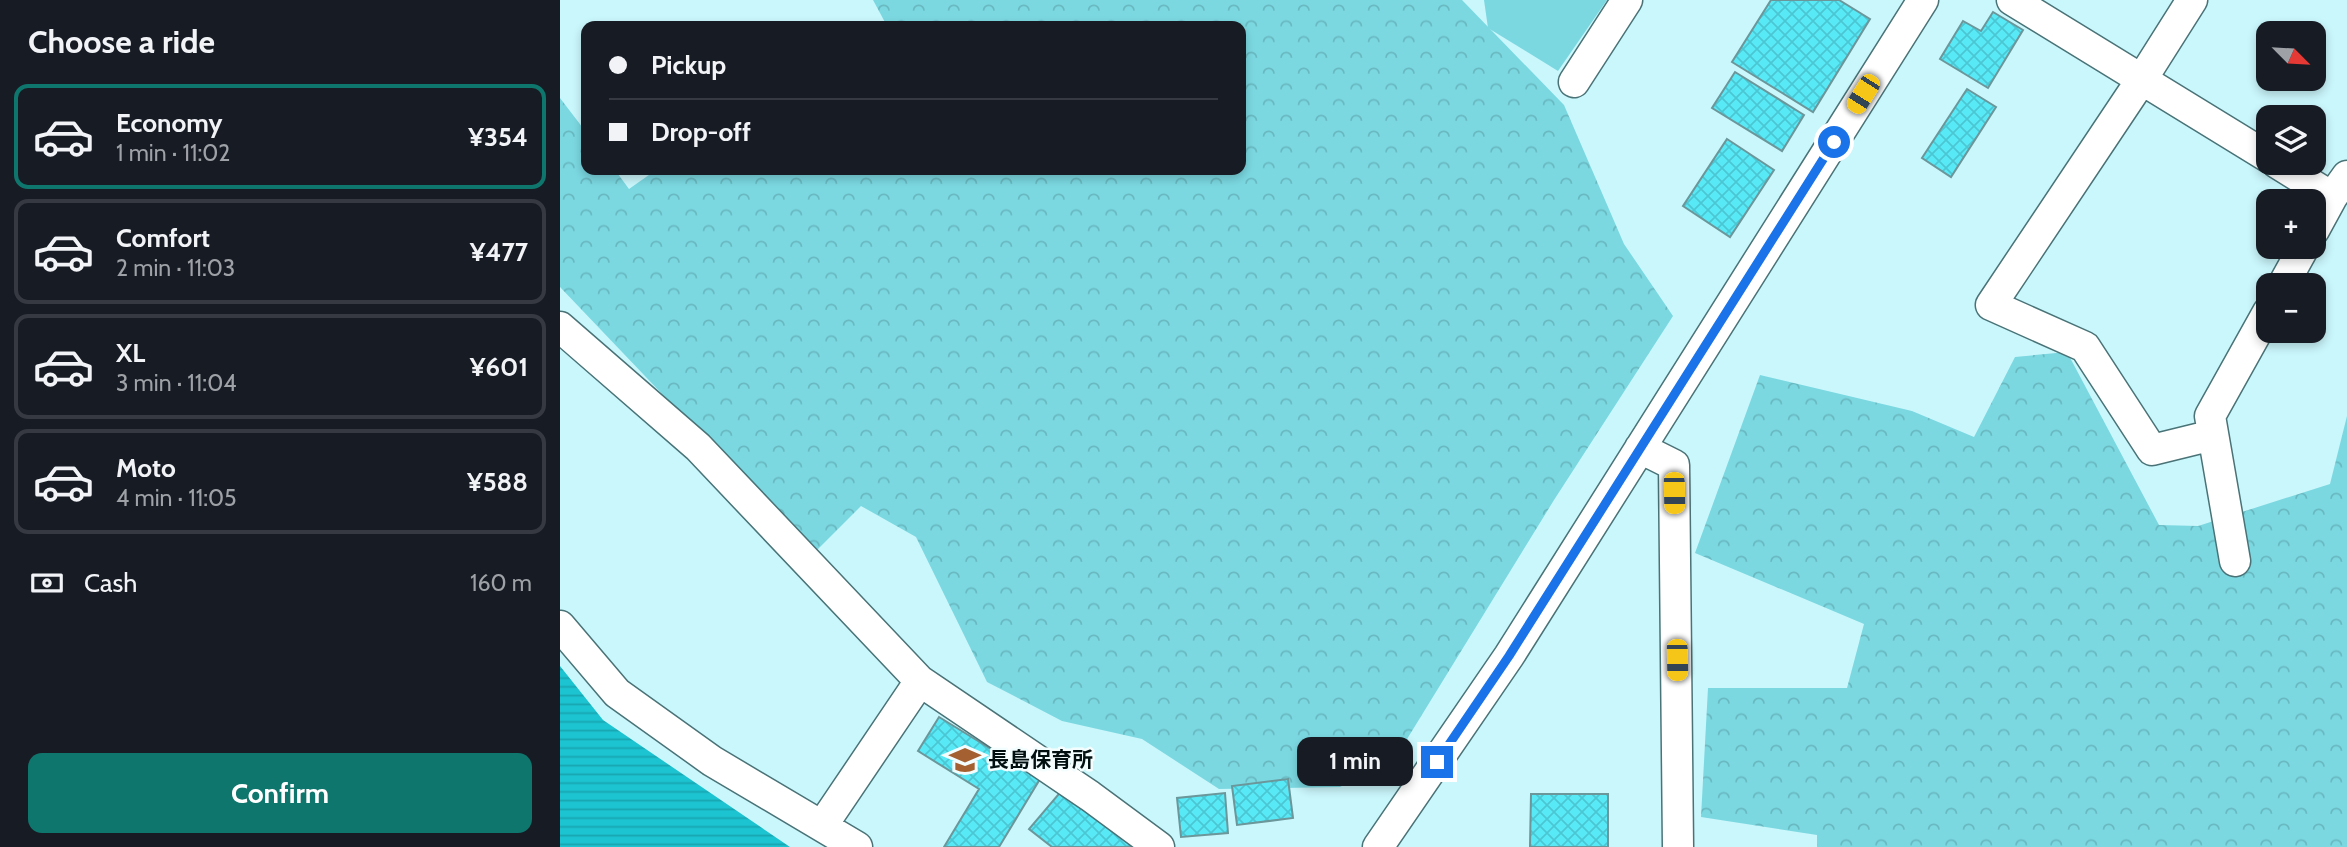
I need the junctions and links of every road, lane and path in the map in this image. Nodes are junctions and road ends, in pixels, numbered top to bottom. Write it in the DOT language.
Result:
graph roads {
  1 [pos="1627,0"];
  2 [pos="1923,0"];
  3 [pos="2012,0"];
  4 [pos="2192,0"];
  5 [pos="2143,79"];
  6 [pos="1574,82"];
  7 [pos="2256,150"];
  8 [pos="2308,175"];
  9 [pos="2339,187"];
  10 [pos="2326,209"];
  11 [pos="560,327"];
  12 [pos="2256,334"];
  13 [pos="2213,435"];
  14 [pos="1640,448"];
  15 [pos="2235,561"];
  16 [pos="560,626"];
  17 [pos="920,681"];
  18 [pos="822,826"];
  19 [pos="857,847"];
  20 [pos="1159,847"];
  21 [pos="1378,847"];
  22 [pos="1678,847"];
  1 -- 6 [label="street"];
  2 -- 14 [label="street"];
  3 -- 5 [label="street"];
  4 -- 5 [label="street"];
  5 -- 7 [label="street"];
  5 -- 13 [label="street"];
  8 -- 9 [label="street"];
  9 -- 10 [label="street"];
  11 -- 17 [label="street"];
  12 -- 13 [label="street"];
  13 -- 15 [label="street"];
  14 -- 21 [label="street"];
  14 -- 22 [label="street"];
  16 -- 18 [label="street"];
  17 -- 18 [label="street"];
  17 -- 20 [label="street"];
  18 -- 19 [label="street"];
}
